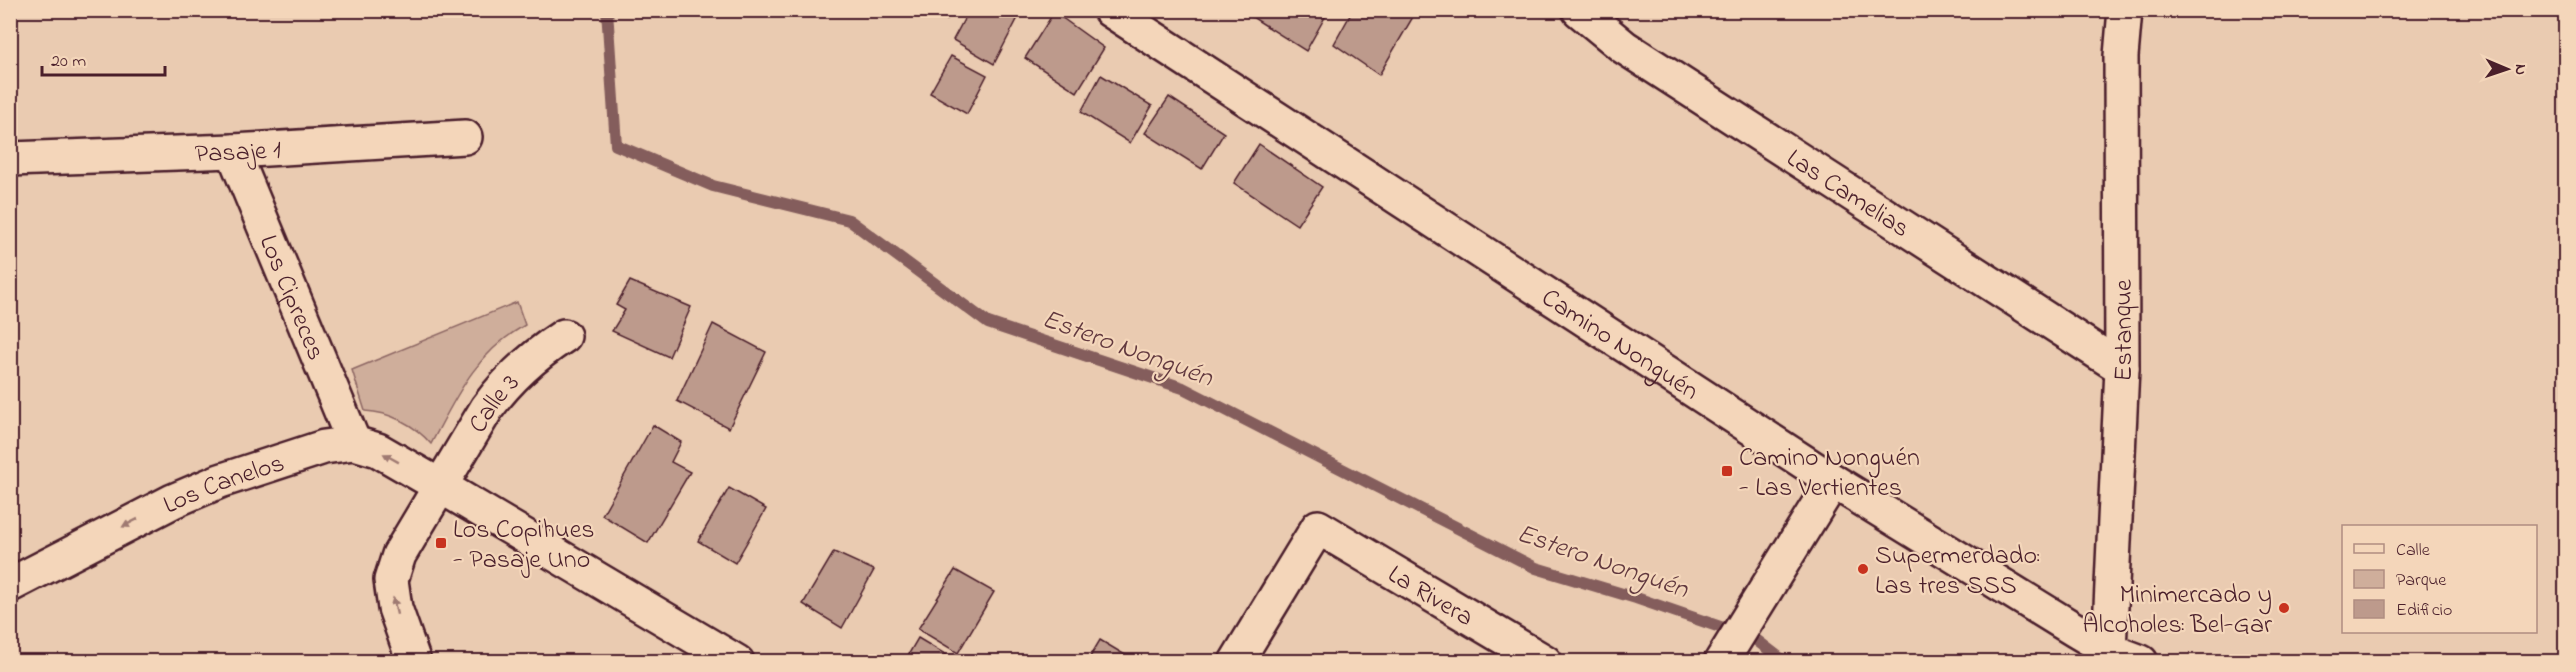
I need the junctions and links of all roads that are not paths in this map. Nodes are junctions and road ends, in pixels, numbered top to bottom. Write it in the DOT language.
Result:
graph roads {
  1 [pos="1110,10"];
  2 [pos="1579,10"];
  3 [pos="2125,10"];
  4 [pos="465,137"];
  5 [pos="233,151"];
  6 [pos="10,159"];
  7 [pos="564,336"];
  8 [pos="2122,368"];
  9 [pos="354,443"];
  10 [pos="1833,480"];
  11 [pos="442,486"];
  12 [pos="10,585"];
  13 [pos="2109,650"];
  14 [pos="414,662"];
  15 [pos="737,662"];
  16 [pos="1236,662"];
  17 [pos="1545,662"];
  18 [pos="1721,662"];
  19 [pos="2141,662"];
  1 -- 10 [label="street, Camino Nonguén"];
  2 -- 8 [label="street, Las Camelias"];
  3 -- 8 [label="street, Estanque"];
  4 -- 5 [label="street, Pasaje 1"];
  5 -- 6 [label="street, Pasaje 1"];
  5 -- 9 [label="street, Los Cipreces"];
  7 -- 11 [label="street, Calle 3"];
  8 -- 13 [label="street, Estanque"];
  11 -- 9 [label="street, Los Canelos, one-way"];
  9 -- 12 [label="street, Los Canelos, one-way"];
  10 -- 13 [label="street, Camino Nonguén"];
  10 -- 18 [label="street"];
  14 -- 11 [label="street, Calle 3, one-way"];
  11 -- 15 [label="street, Los Canelos"];
  13 -- 19 [label="street, Camino Nonguén"];
  16 -- 17 [label="street, La Rivera"];
}
